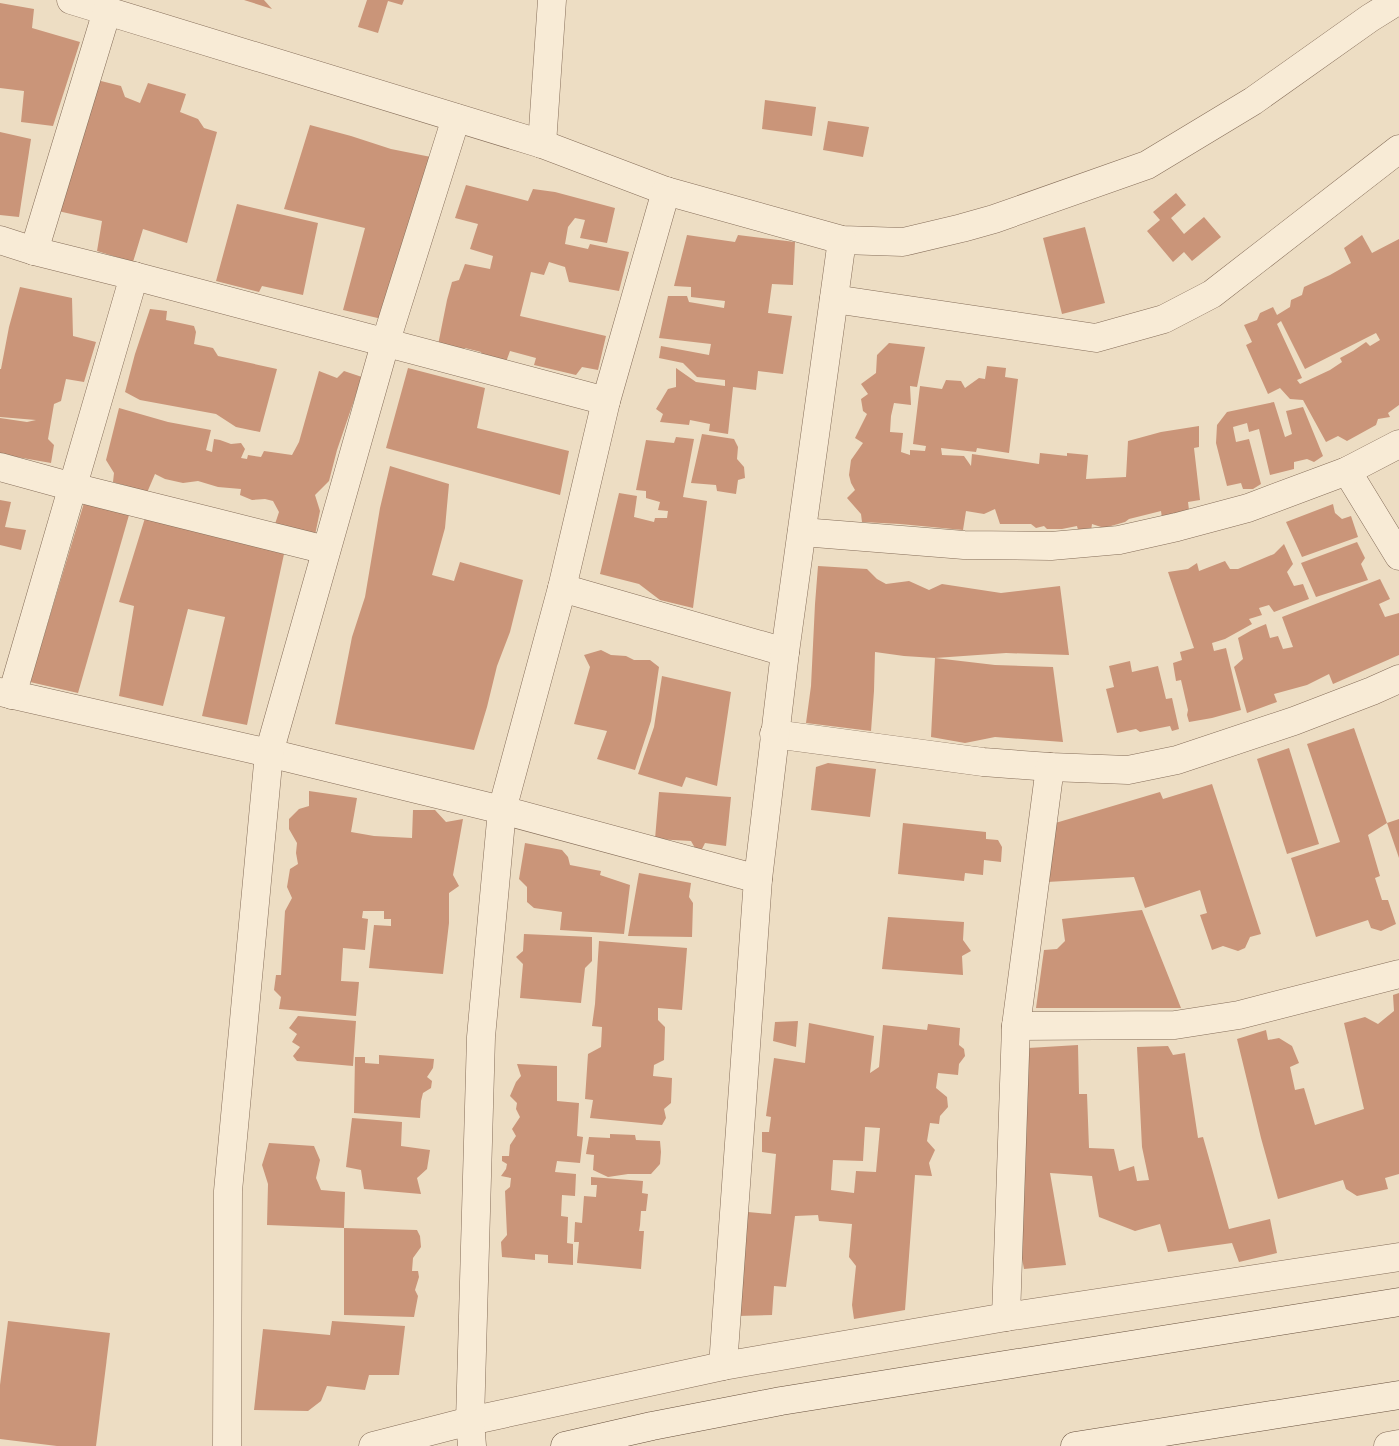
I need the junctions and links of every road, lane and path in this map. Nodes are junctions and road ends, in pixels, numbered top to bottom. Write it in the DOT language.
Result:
graph roads {
  1 [pos="71,0"];
  2 [pos="552,0"];
  3 [pos="1399,0"];
  4 [pos="107,11"];
  5 [pos="456,118"];
  6 [pos="542,144"];
  7 [pos="1399,149"];
  8 [pos="666,191"];
  9 [pos="0,240"];
  10 [pos="842,240"];
  11 [pos="34,251"];
  12 [pos="134,276"];
  13 [pos="834,299"];
  14 [pos="384,344"];
  15 [pos="606,401"];
  16 [pos="1399,444"];
  17 [pos="0,467"];
  18 [pos="1346,471"];
  19 [pos="73,487"];
  20 [pos="802,532"];
  21 [pos="326,550"];
  22 [pos="1399,556"];
  23 [pos="562,588"];
  24 [pos="785,652"];
  25 [pos="1399,679"];
  26 [pos="6,693"];
  27 [pos="774,734"];
  28 [pos="269,754"];
  29 [pos="1050,767"];
  30 [pos="502,810"];
  31 [pos="758,879"];
  32 [pos="1399,974"];
  33 [pos="1016,1026"];
  34 [pos="1399,1257"];
  35 [pos="1399,1302"];
  36 [pos="1006,1317"];
  37 [pos="723,1366"];
  38 [pos="1399,1395"];
  39 [pos="471,1434"];
  40 [pos="1182,1438"];
  41 [pos="1399,1444"];
  42 [pos="227,1446"];
  43 [pos="373,1446"];
  44 [pos="564,1446"];
  45 [pos="1076,1446"];
  46 [pos="1388,1446"];
  1 -- 4 [label="street"];
  2 -- 6 [label="street"];
  3 -- 10 [label="street"];
  4 -- 5 [label="street"];
  4 -- 11 [label="street"];
  5 -- 6 [label="street"];
  5 -- 14 [label="street"];
  6 -- 8 [label="street"];
  7 -- 13 [label="street"];
  8 -- 10 [label="street"];
  8 -- 15 [label="street"];
  9 -- 11 [label="street"];
  10 -- 13 [label="street"];
  11 -- 12 [label="street"];
  12 -- 14 [label="street"];
  12 -- 19 [label="street"];
  13 -- 20 [label="street"];
  14 -- 15 [label="street"];
  14 -- 21 [label="street"];
  15 -- 23 [label="street"];
  16 -- 18 [label="street"];
  17 -- 19 [label="street"];
  18 -- 20 [label="street"];
  18 -- 22 [label="street"];
  19 -- 21 [label="street"];
  19 -- 26 [label="street"];
  20 -- 24 [label="street"];
  21 -- 28 [label="street"];
  23 -- 24 [label="street"];
  23 -- 30 [label="street"];
  24 -- 27 [label="street"];
  25 -- 29 [label="street"];
  26 -- 28 [label="street"];
  27 -- 29 [label="street"];
  27 -- 31 [label="street"];
  28 -- 30 [label="street"];
  28 -- 42 [label="street"];
  29 -- 33 [label="street"];
  30 -- 31 [label="street"];
  30 -- 39 [label="street"];
  31 -- 37 [label="street"];
  32 -- 33 [label="street"];
  33 -- 36 [label="street"];
  34 -- 36 [label="street"];
  35 -- 44 [label="street"];
  36 -- 37 [label="street"];
  37 -- 39 [label="street"];
  38 -- 40 [label="street"];
  39 -- 43 [label="street"];
  40 -- 45 [label="street"];
  41 -- 46 [label="street"];
}
